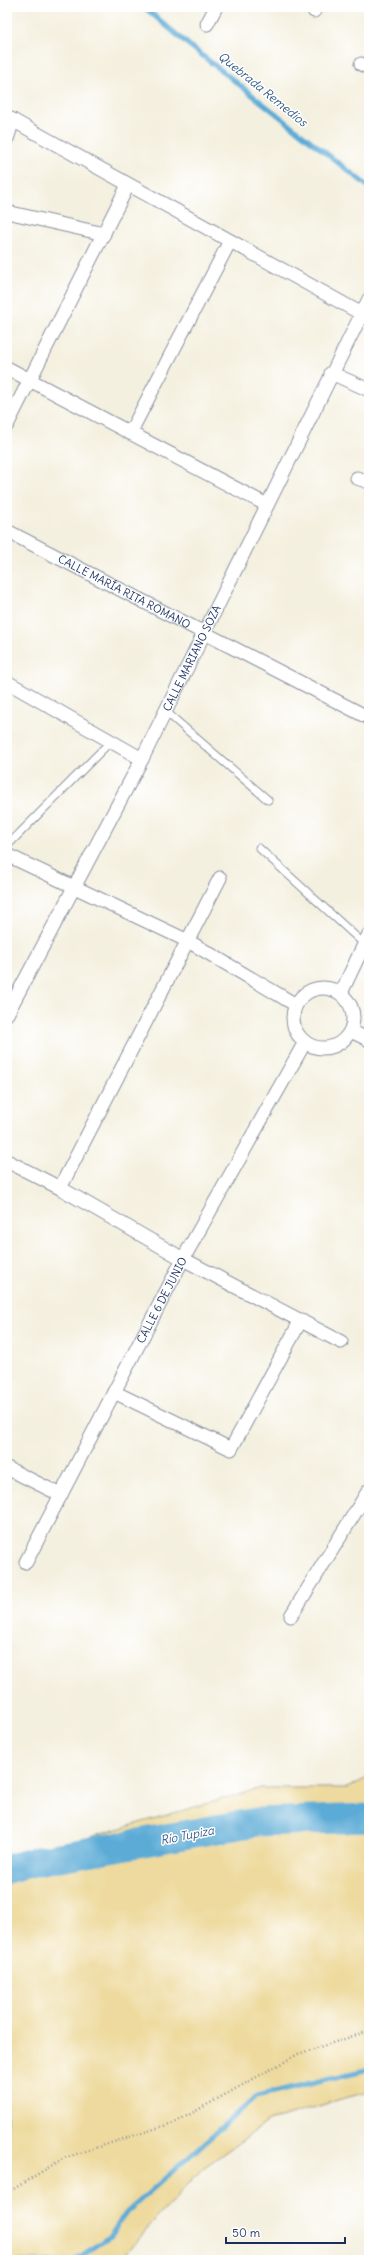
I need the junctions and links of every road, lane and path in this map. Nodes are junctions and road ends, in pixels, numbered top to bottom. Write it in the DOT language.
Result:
graph roads {
  1 [pos="216,7"];
  2 [pos="207,24"];
  3 [pos="10,119"];
  4 [pos="7,140"];
  5 [pos="128,185"];
  6 [pos="7,212"];
  7 [pos="104,234"];
  8 [pos="230,241"];
  9 [pos="369,299"];
  10 [pos="362,314"];
  11 [pos="7,368"];
  12 [pos="331,373"];
  13 [pos="30,380"];
  14 [pos="369,390"];
  15 [pos="7,424"];
  16 [pos="130,433"];
  17 [pos="267,505"];
  18 [pos="7,531"];
  19 [pos="203,634"];
  20 [pos="7,682"];
  21 [pos="165,711"];
  22 [pos="369,718"];
  23 [pos="111,741"];
  24 [pos="142,759"];
  25 [pos="268,800"];
  26 [pos="7,846"];
  27 [pos="259,848"];
  28 [pos="7,855"];
  29 [pos="220,878"];
  30 [pos="72,887"];
  31 [pos="366,939"];
  32 [pos="188,941"];
  33 [pos="341,993"];
  34 [pos="296,1005"];
  35 [pos="7,1014"];
  36 [pos="351,1031"];
  37 [pos="369,1040"];
  38 [pos="305,1042"];
  39 [pos="7,1161"];
  40 [pos="60,1188"];
  41 [pos="183,1259"];
  42 [pos="301,1320"];
  43 [pos="341,1342"];
  44 [pos="114,1392"];
  45 [pos="7,1468"];
  46 [pos="369,1490"];
  47 [pos="61,1495"];
  48 [pos="26,1562"];
  49 [pos="291,1616"];
  50 [pos="369,2031"];
  51 [pos="7,2193"];
  1 -- 2 [label="street"];
  3 -- 4 [label="street"];
  3 -- 5 [label="street"];
  5 -- 7 [label="street"];
  5 -- 8 [label="street"];
  6 -- 7 [label="street"];
  7 -- 13 [label="street"];
  8 -- 10 [label="street"];
  8 -- 16 [label="street"];
  9 -- 10 [label="street, CALLE MARIANO SOZA"];
  10 -- 12 [label="street, CALLE MARIANO SOZA"];
  11 -- 13 [label="street"];
  12 -- 14 [label="street"];
  12 -- 17 [label="street, CALLE MARIANO SOZA"];
  13 -- 15 [label="street"];
  13 -- 16 [label="street"];
  16 -- 17 [label="street"];
  17 -- 19 [label="street, CALLE MARIANO SOZA"];
  18 -- 19 [label="street, CALLE MARÍA RITA ROMANO"];
  19 -- 21 [label="street, CALLE MARIANO SOZA"];
  19 -- 22 [label="street, CALLE MARÍA RITA ROMANO"];
  20 -- 23 [label="street"];
  21 -- 24 [label="street, CALLE MARIANO SOZA"];
  21 -- 25 [label="lane"];
  23 -- 24 [label="street"];
  23 -- 26 [label="lane"];
  24 -- 30 [label="street, CALLE MARIANO SOZA"];
  27 -- 31 [label="lane"];
  28 -- 30 [label="street"];
  29 -- 32 [label="street"];
  30 -- 32 [label="street"];
  30 -- 35 [label="street, CALLE MARIANO SOZA"];
  31 -- 33 [label="street"];
  32 -- 34 [label="street"];
  32 -- 40 [label="street"];
  33 -- 34 [label="street"];
  33 -- 36 [label="street"];
  34 -- 38 [label="street"];
  36 -- 37 [label="street"];
  36 -- 38 [label="street"];
  38 -- 41 [label="street, CALLE 6 DE JUNIO"];
  39 -- 40 [label="street"];
  40 -- 41 [label="street"];
  41 -- 42 [label="street"];
  41 -- 44 [label="street, CALLE 6 DE JUNIO"];
  42 -- 43 [label="street"];
  42 -- 44 [label="street"];
  44 -- 47 [label="street, CALLE 6 DE JUNIO"];
  45 -- 47 [label="street"];
  46 -- 49 [label="street"];
  47 -- 48 [label="street, CALLE 6 DE JUNIO"];
  50 -- 51 [label="path"];
}
